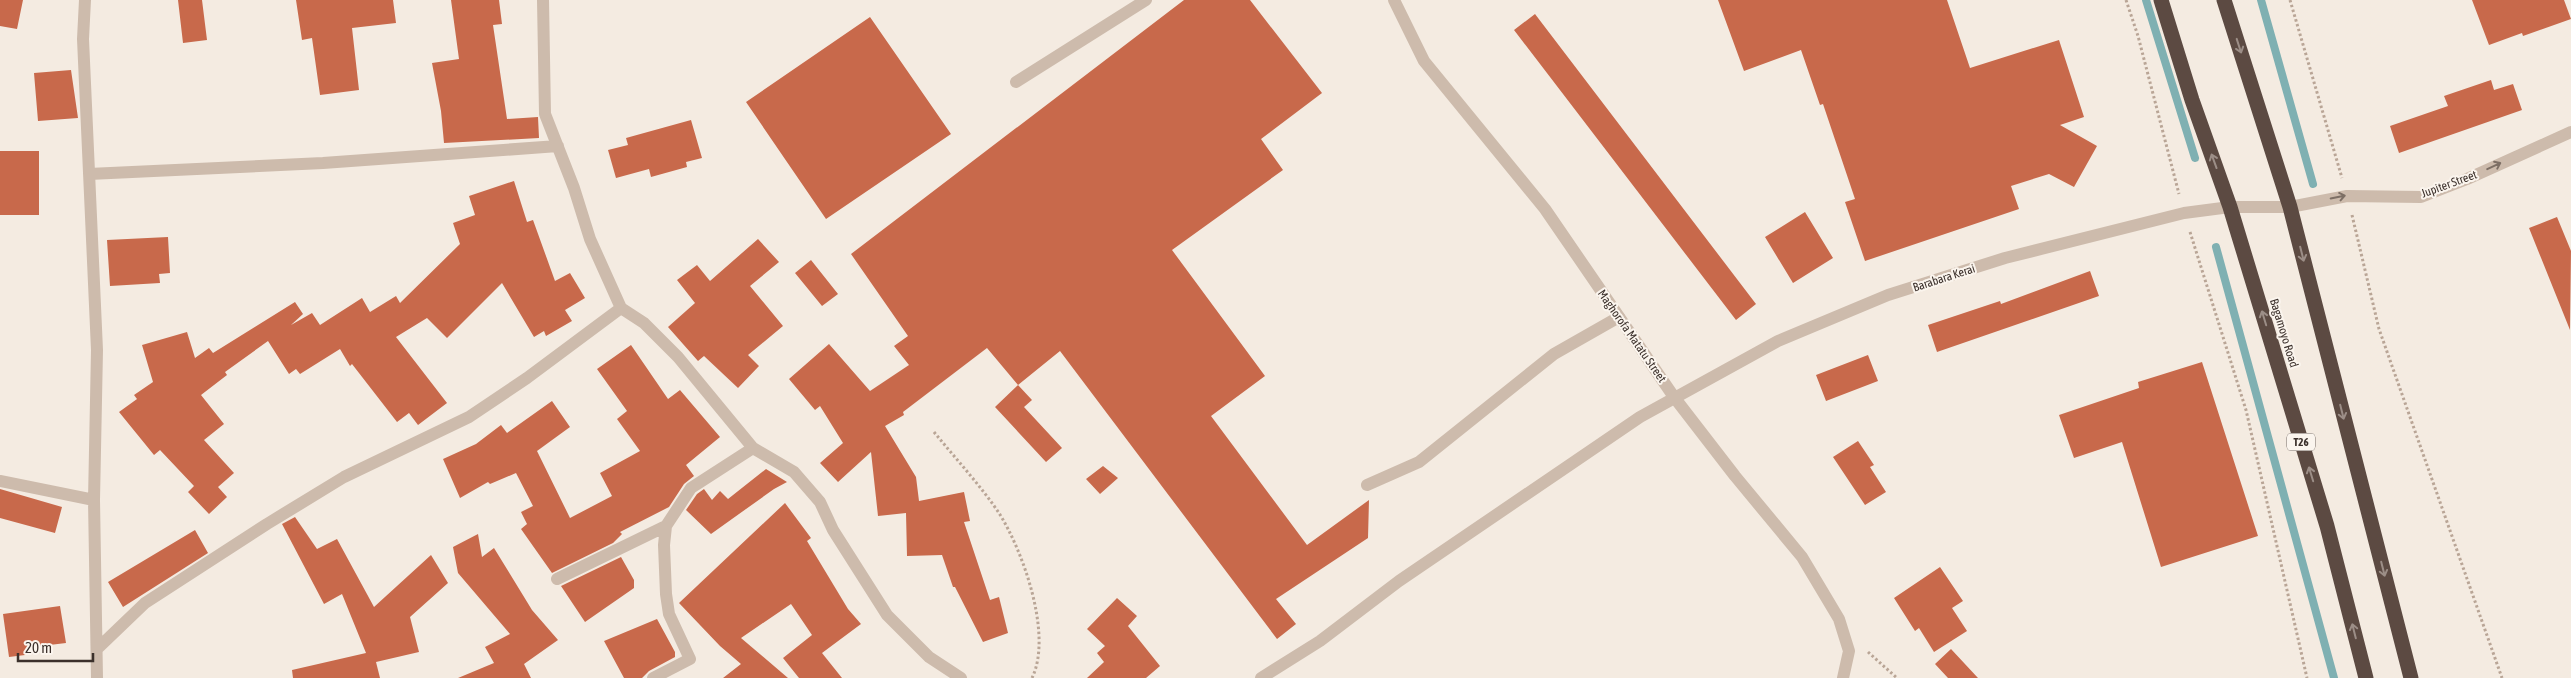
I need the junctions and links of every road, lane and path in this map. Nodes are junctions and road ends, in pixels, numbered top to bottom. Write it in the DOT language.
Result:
graph roads {
  1 [pos="84,0"];
  2 [pos="543,0"];
  3 [pos="1146,0"];
  4 [pos="1394,0"];
  5 [pos="2126,0"];
  6 [pos="2161,0"];
  7 [pos="2224,0"];
  8 [pos="2290,0"];
  9 [pos="1016,82"];
  10 [pos="2571,132"];
  11 [pos="558,146"];
  12 [pos="88,174"];
  13 [pos="2347,196"];
  14 [pos="2230,207"];
  15 [pos="2290,207"];
  16 [pos="2184,213"];
  17 [pos="620,308"];
  18 [pos="1619,317"];
  19 [pos="1674,396"];
  20 [pos="934,432"];
  21 [pos="753,448"];
  22 [pos="0,481"];
  23 [pos="1367,485"];
  24 [pos="94,500"];
  25 [pos="666,526"];
  26 [pos="557,579"];
  27 [pos="97,649"];
  28 [pos="97,678"];
  29 [pos="653,678"];
  30 [pos="961,678"];
  31 [pos="1032,678"];
  32 [pos="1261,678"];
  33 [pos="1843,678"];
  34 [pos="2307,678"];
  35 [pos="2366,678"];
  36 [pos="2411,678"];
  37 [pos="2502,678"];
  1 -- 12 [label="street"];
  2 -- 11 [label="street"];
  3 -- 9 [label="street"];
  4 -- 18 [label="street, Maghorofa Matatu Street"];
  5 -- 16 [label="path"];
  14 -- 6 [label="highway, Bagamoyo Road / T26, one-way"];
  7 -- 15 [label="highway, one-way"];
  8 -- 13 [label="path"];
  13 -- 10 [label="street, Jupiter Street, one-way"];
  11 -- 12 [label="street"];
  11 -- 17 [label="street"];
  12 -- 24 [label="street"];
  15 -- 13 [label="street, Jupiter Street, one-way"];
  13 -- 37 [label="path"];
  14 -- 15 [label="street, Jupiter Street"];
  14 -- 16 [label="street, Barabara Kerai"];
  35 -- 14 [label="highway, Bagamoyo Road / T26, one-way"];
  15 -- 36 [label="highway, one-way"];
  16 -- 19 [label="street, Barabara Kerai"];
  16 -- 34 [label="path"];
  17 -- 21 [label="street"];
  17 -- 27 [label="street"];
  18 -- 19 [label="street, Maghorofa Matatu Street"];
  18 -- 23 [label="street"];
  19 -- 32 [label="street, Barabara Kerai"];
  19 -- 33 [label="street, Maghorofa Matatu Street"];
  20 -- 31 [label="path"];
  21 -- 25 [label="street"];
  21 -- 30 [label="street"];
  22 -- 24 [label="street"];
  24 -- 27 [label="street"];
  25 -- 26 [label="street"];
  25 -- 29 [label="street"];
  27 -- 28 [label="street"];
}
